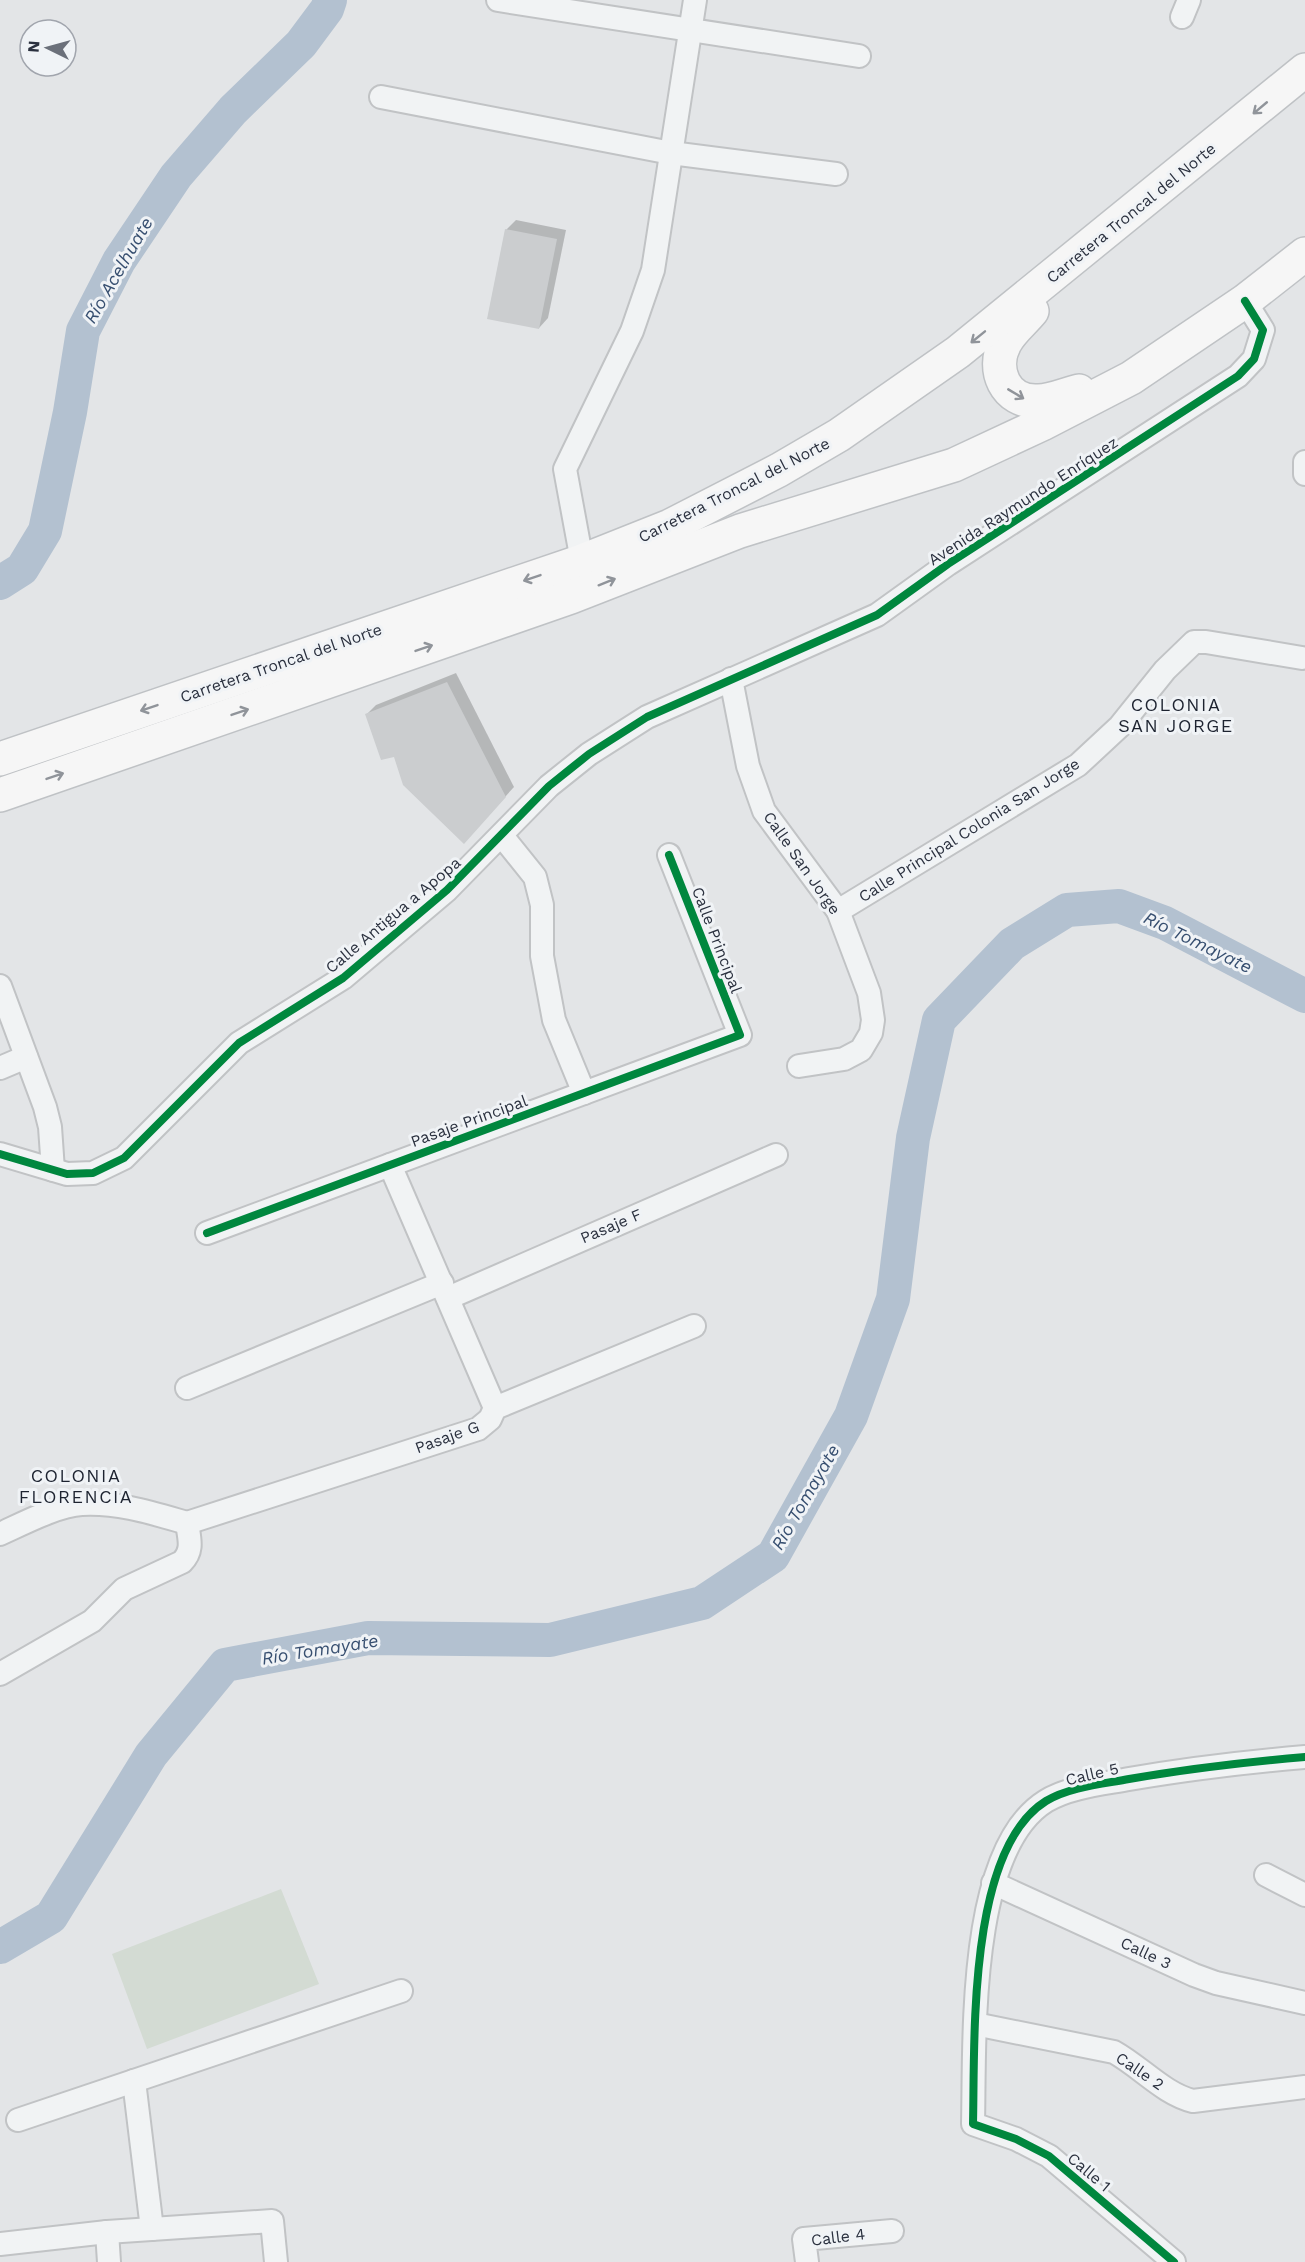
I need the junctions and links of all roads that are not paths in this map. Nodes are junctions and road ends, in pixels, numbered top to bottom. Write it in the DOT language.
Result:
graph roads {
  1 [pos="498,0"];
  2 [pos="695,0"];
  3 [pos="689,30"];
  4 [pos="859,56"];
  5 [pos="1305,70"];
  6 [pos="381,97"];
  7 [pos="671,153"];
  8 [pos="836,174"];
  9 [pos="1087,249"];
  10 [pos="1305,254"];
  11 [pos="1245,301"];
  12 [pos="1131,378"];
  13 [pos="1305,462"];
  14 [pos="1305,474"];
  15 [pos="582,561"];
  16 [pos="1302,658"];
  17 [pos="731,679"];
  18 [pos="0,759"];
  19 [pos="0,795"];
  20 [pos="502,836"];
  21 [pos="669,855"];
  22 [pos="838,911"];
  23 [pos="0,986"];
  24 [pos="740,1035"];
  25 [pos="26,1057"];
  26 [pos="799,1066"];
  27 [pos="0,1068"];
  28 [pos="584,1093"];
  29 [pos="0,1154"];
  30 [pos="776,1155"];
  31 [pos="390,1165"];
  32 [pos="52,1170"];
  33 [pos="207,1233"];
  34 [pos="445,1291"];
  35 [pos="694,1326"];
  36 [pos="187,1388"];
  37 [pos="495,1408"];
  38 [pos="186,1523"];
  39 [pos="0,1534"];
  40 [pos="0,1674"];
  41 [pos="1305,1757"];
  42 [pos="1266,1875"];
  43 [pos="993,1883"];
  44 [pos="1305,1895"];
  45 [pos="401,1991"];
  46 [pos="1305,2003"];
  47 [pos="975,2024"];
  48 [pos="134,2081"];
  49 [pos="1305,2087"];
  50 [pos="18,2120"];
  51 [pos="973,2124"];
  52 [pos="152,2229"];
  53 [pos="892,2231"];
  54 [pos="107,2232"];
  55 [pos="0,2244"];
  56 [pos="109,2262"];
  57 [pos="276,2262"];
  58 [pos="807,2262"];
  59 [pos="1174,2262"];
  1 -- 3 [label="street"];
  2 -- 3 [label="street"];
  3 -- 4 [label="street"];
  3 -- 7 [label="street"];
  5 -- 9 [label="main road, Carretera Troncal del Norte, one-way"];
  6 -- 7 [label="street"];
  7 -- 8 [label="street"];
  7 -- 15 [label="street"];
  9 -- 12 [label="main road, one-way"];
  9 -- 15 [label="main road, Carretera Troncal del Norte, one-way"];
  10 -- 11 [label="main road, Carretera Troncal del Norte"];
  11 -- 12 [label="main road, Carretera Troncal del Norte"];
  11 -- 17 [label="street, Avenida Raymundo Enríquez"];
  19 -- 12 [label="main road, Carretera Troncal del Norte, one-way"];
  13 -- 14 [label="street"];
  15 -- 18 [label="main road, Carretera Troncal del Norte, one-way"];
  16 -- 22 [label="street, Calle Principal Colonia San Jorge"];
  17 -- 20 [label="street, Avenida Raymundo Enríquez"];
  17 -- 22 [label="street, Calle San Jorge"];
  20 -- 28 [label="street"];
  20 -- 32 [label="street, Calle Antigua a Apopa"];
  21 -- 24 [label="street, Calle Principal"];
  22 -- 26 [label="street, Calle San Jorge"];
  23 -- 25 [label="street"];
  24 -- 28 [label="street, Pasaje Principal"];
  25 -- 27 [label="street"];
  25 -- 32 [label="street"];
  28 -- 31 [label="street, Pasaje Principal"];
  29 -- 32 [label="street, Calle Antigua a Apopa"];
  30 -- 34 [label="street, Pasaje F"];
  31 -- 33 [label="street, Pasaje Principal"];
  31 -- 34 [label="street"];
  34 -- 36 [label="street, Pasaje F"];
  34 -- 37 [label="street"];
  35 -- 37 [label="street, Pasaje G"];
  37 -- 38 [label="street, Pasaje G"];
  38 -- 39 [label="street"];
  38 -- 40 [label="street"];
  41 -- 43 [label="street, Calle 5"];
  42 -- 44 [label="street"];
  43 -- 46 [label="street, Calle 3"];
  43 -- 47 [label="street, Calle 5"];
  45 -- 48 [label="street"];
  47 -- 49 [label="street, Calle 2"];
  47 -- 51 [label="street, Calle 5"];
  48 -- 50 [label="street"];
  48 -- 52 [label="street"];
  51 -- 59 [label="street, Calle 1"];
  52 -- 54 [label="street"];
  52 -- 57 [label="street"];
  53 -- 58 [label="street, Calle 4"];
  54 -- 55 [label="street"];
  54 -- 56 [label="street"];
}
